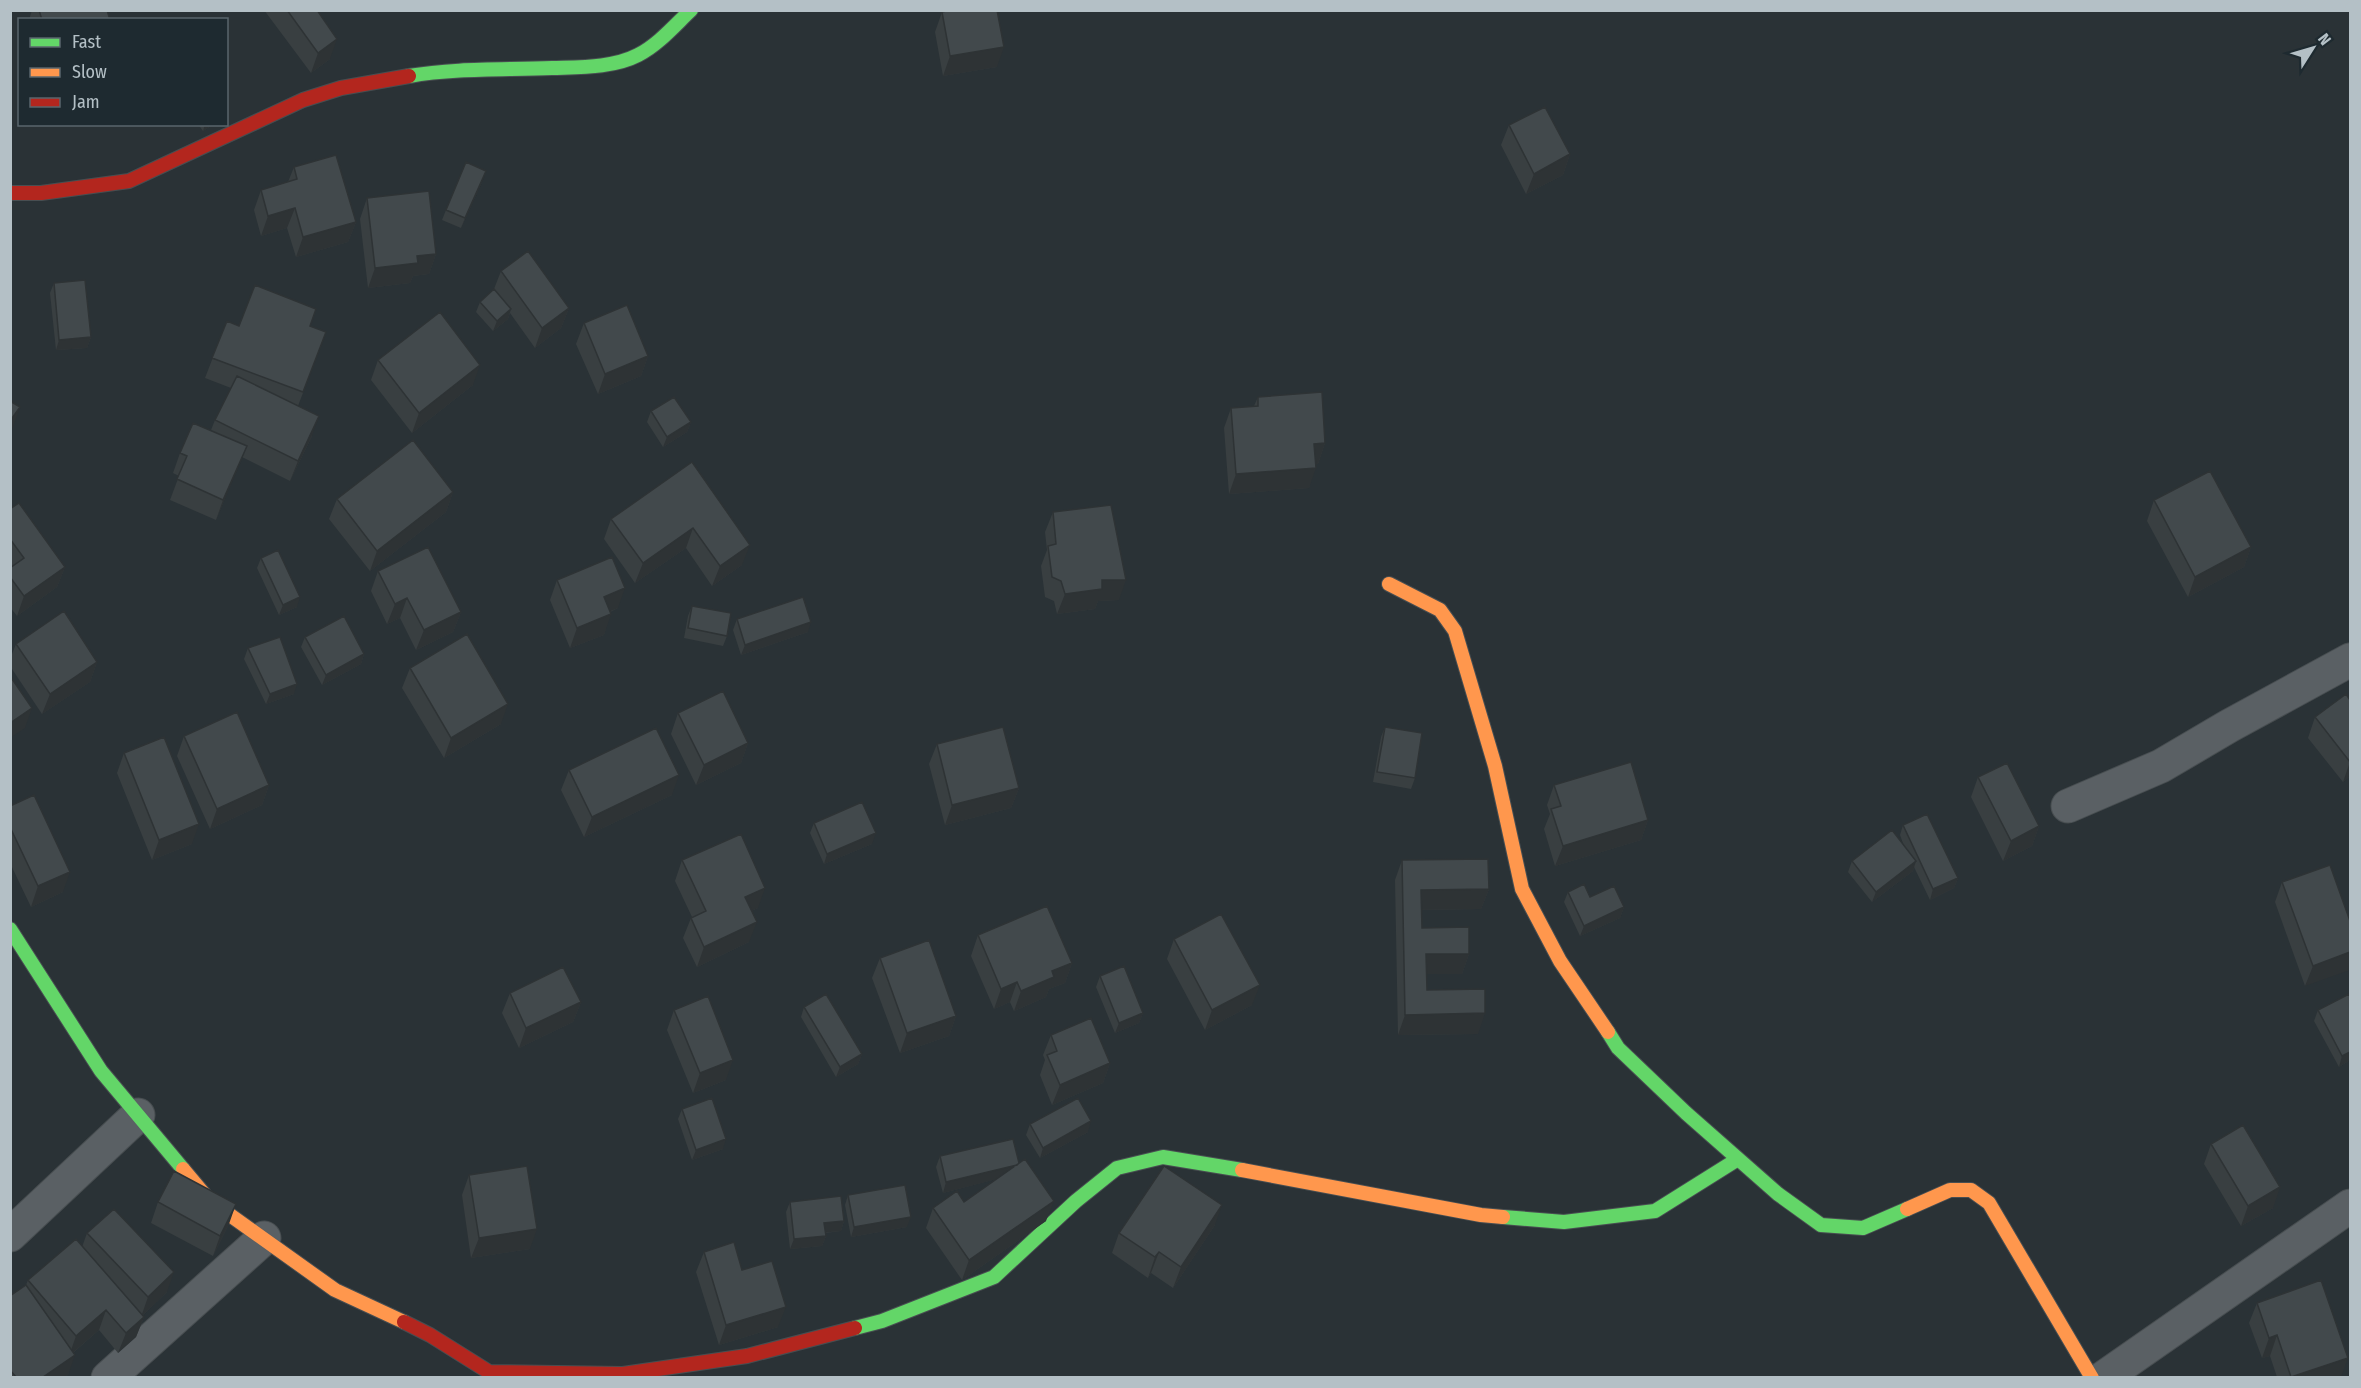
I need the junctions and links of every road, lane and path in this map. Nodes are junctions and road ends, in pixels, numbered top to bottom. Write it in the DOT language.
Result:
graph roads {
  1 [pos="691,10"];
  2 [pos="10,193"];
  3 [pos="1389,584"];
  4 [pos="2350,660"];
  5 [pos="2068,806"];
  6 [pos="10,928"];
  7 [pos="138,1115"];
  8 [pos="1738,1159"];
  9 [pos="2350,1206"];
  10 [pos="10,1235"];
  11 [pos="264,1238"];
  12 [pos="492,1375"];
  13 [pos="108,1377"];
  14 [pos="2092,1377"];
  15 [pos="2103,1377"];
  1 -- 2 [label="street"];
  3 -- 8 [label="street"];
  4 -- 5 [label="street"];
  6 -- 7 [label="street"];
  7 -- 10 [label="street"];
  7 -- 11 [label="street"];
  8 -- 12 [label="street"];
  8 -- 14 [label="street"];
  9 -- 15 [label="street"];
  11 -- 12 [label="street"];
  11 -- 13 [label="street"];
}
